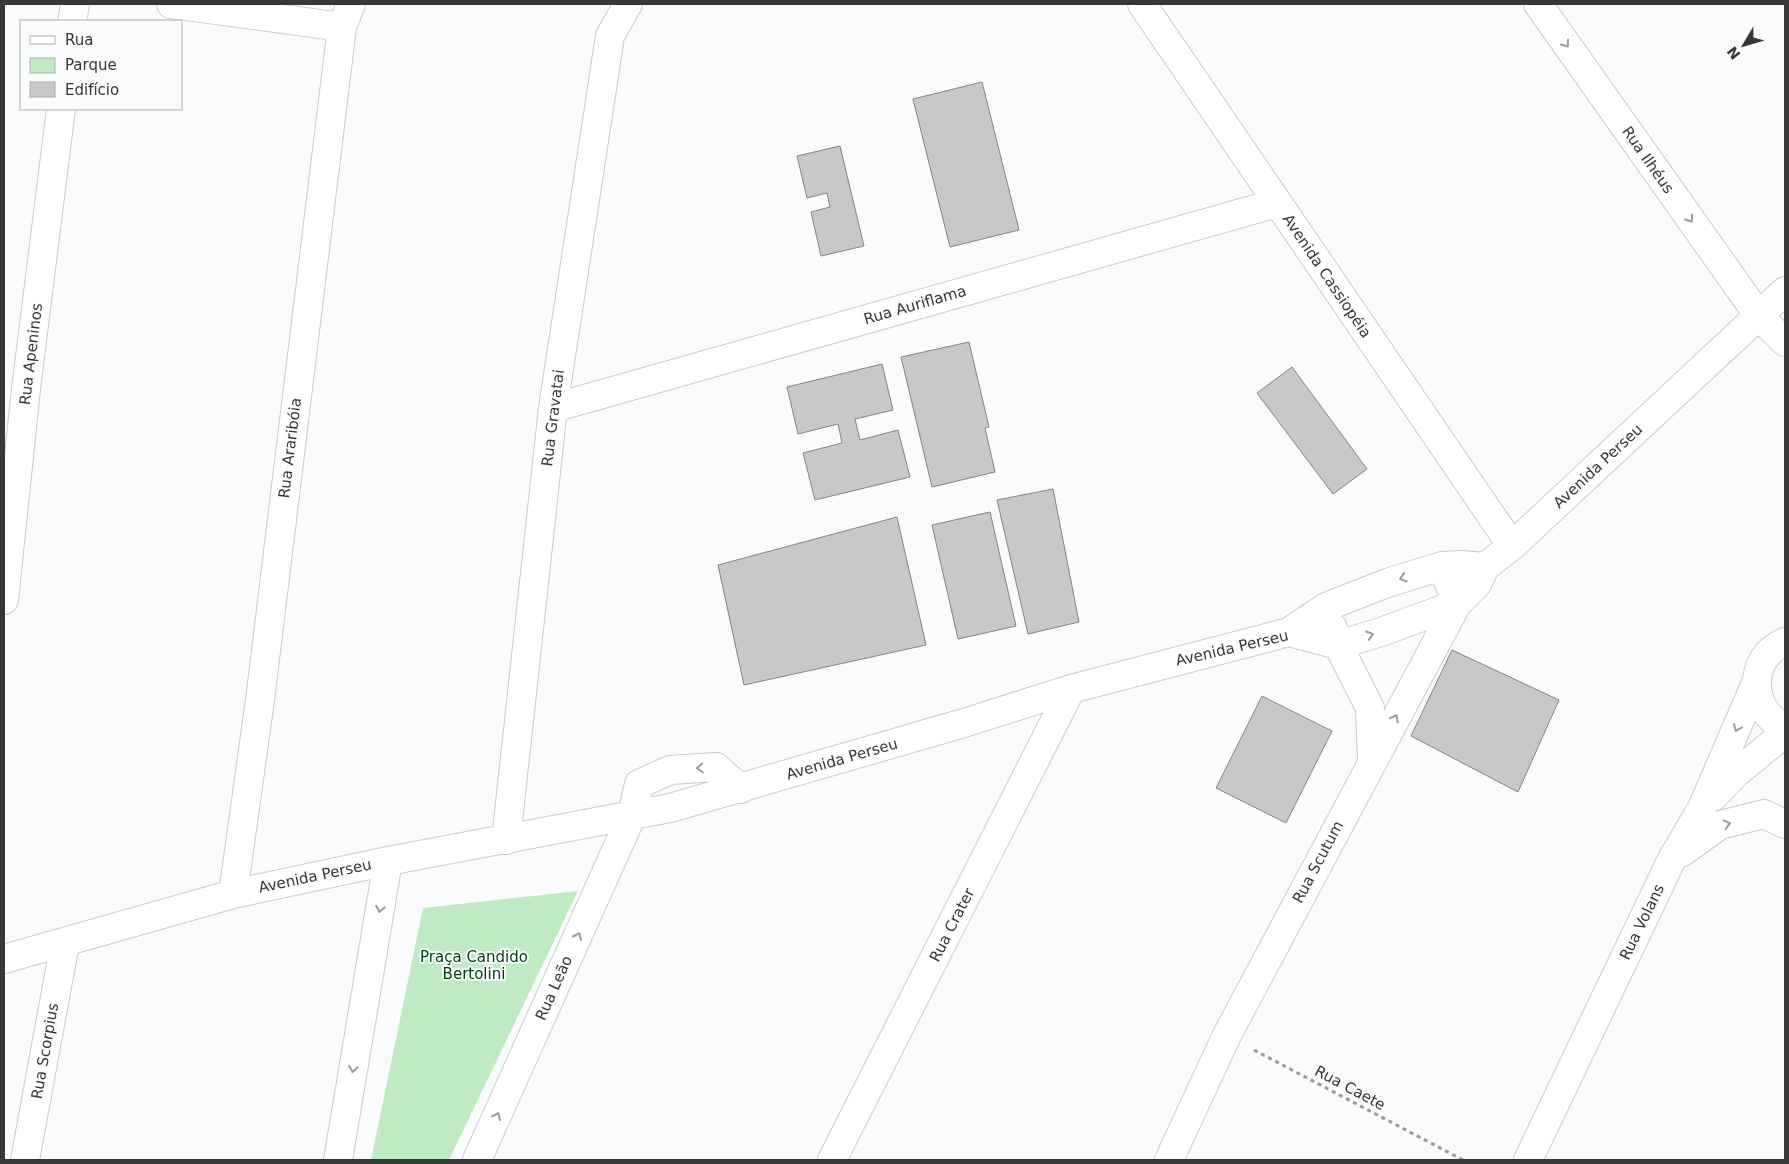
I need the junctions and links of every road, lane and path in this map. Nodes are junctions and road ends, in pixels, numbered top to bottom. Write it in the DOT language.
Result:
graph roads {
  1 [pos="74,4"];
  2 [pos="171,4"];
  3 [pos="628,4"];
  4 [pos="1142,4"];
  5 [pos="1538,4"];
  6 [pos="347,15"];
  7 [pos="72,20"];
  8 [pos="61,110"];
  9 [pos="1277,203"];
  10 [pos="1785,291"];
  11 [pos="1759,316"];
  12 [pos="1785,342"];
  13 [pos="15,387"];
  14 [pos="553,408"];
  15 [pos="1512,546"];
  16 [pos="1442,566"];
  17 [pos="1485,567"];
  18 [pos="4,600"];
  19 [pos="1457,604"];
  20 [pos="1326,607"];
  21 [pos="1289,632"];
  22 [pos="1783,638"];
  23 [pos="1338,644"];
  24 [pos="1756,683"];
  25 [pos="1071,689"];
  26 [pos="1785,728"];
  27 [pos="1785,733"];
  28 [pos="1372,761"];
  29 [pos="741,789"];
  30 [pos="1702,808"];
  31 [pos="632,815"];
  32 [pos="1785,824"];
  33 [pos="506,840"];
  34 [pos="1672,859"];
  35 [pos="388,861"];
  36 [pos="233,894"];
  37 [pos="65,942"];
  38 [pos="4,959"];
  39 [pos="1226,1035"];
  40 [pos="25,1160"];
  41 [pos="338,1160"];
  42 [pos="477,1160"];
  43 [pos="832,1160"];
  44 [pos="1169,1160"];
  45 [pos="1463,1160"];
  46 [pos="1528,1160"];
  1 -- 7 [label="street"];
  2 -- 6 [label="street"];
  3 -- 14 [label="street, Rua Gravatai"];
  4 -- 9 [label="street, Avenida Cassiopéia"];
  5 -- 11 [label="street, Rua Ilhéus, one-way"];
  6 -- 36 [label="street, Rua Araribóia"];
  8 -- 13 [label="street, Rua Apeninos"];
  9 -- 14 [label="street, Rua Auriflama"];
  9 -- 15 [label="street, Avenida Cassiopéia"];
  10 -- 11 [label="street, Avenida Perseu"];
  11 -- 12 [label="street, Rua Ilhéus"];
  11 -- 15 [label="street, Avenida Perseu"];
  13 -- 18 [label="street, Rua Apeninos"];
  14 -- 33 [label="street, Rua Gravatai"];
  15 -- 17 [label="street, Avenida Perseu"];
  16 -- 17 [label="street"];
  16 -- 19 [label="street"];
  16 -- 20 [label="street, one-way"];
  17 -- 19 [label="street, Avenida Perseu"];
  23 -- 19 [label="street, Avenida Perseu, one-way"];
  28 -- 19 [label="street, Rua Scutum, one-way"];
  20 -- 21 [label="street"];
  20 -- 23 [label="street"];
  21 -- 23 [label="street, Avenida Perseu"];
  21 -- 25 [label="street, Avenida Perseu"];
  22 -- 24 [label="street, Rua Volans"];
  23 -- 28 [label="street"];
  24 -- 26 [label="street"];
  24 -- 30 [label="street, Rua Volans, one-way"];
  25 -- 29 [label="street, Avenida Perseu"];
  25 -- 43 [label="street, Rua Crater"];
  27 -- 30 [label="street"];
  28 -- 39 [label="street, Rua Scutum"];
  29 -- 31 [label="street, Avenida Perseu"];
  29 -- 31 [label="street, one-way"];
  30 -- 34 [label="street, Rua Volans"];
  31 -- 33 [label="street, Avenida Perseu"];
  42 -- 31 [label="street, Rua Leão, one-way"];
  34 -- 32 [label="street, one-way"];
  33 -- 35 [label="street, Avenida Perseu"];
  34 -- 46 [label="street, Rua Volans"];
  35 -- 36 [label="street, Avenida Perseu"];
  35 -- 41 [label="street, one-way"];
  36 -- 37 [label="street, Avenida Perseu"];
  37 -- 38 [label="street, Avenida Perseu"];
  37 -- 40 [label="street, Rua Scorpius"];
  39 -- 44 [label="street, Rua Scutum"];
  39 -- 45 [label="path, Rua Caete"];
}
